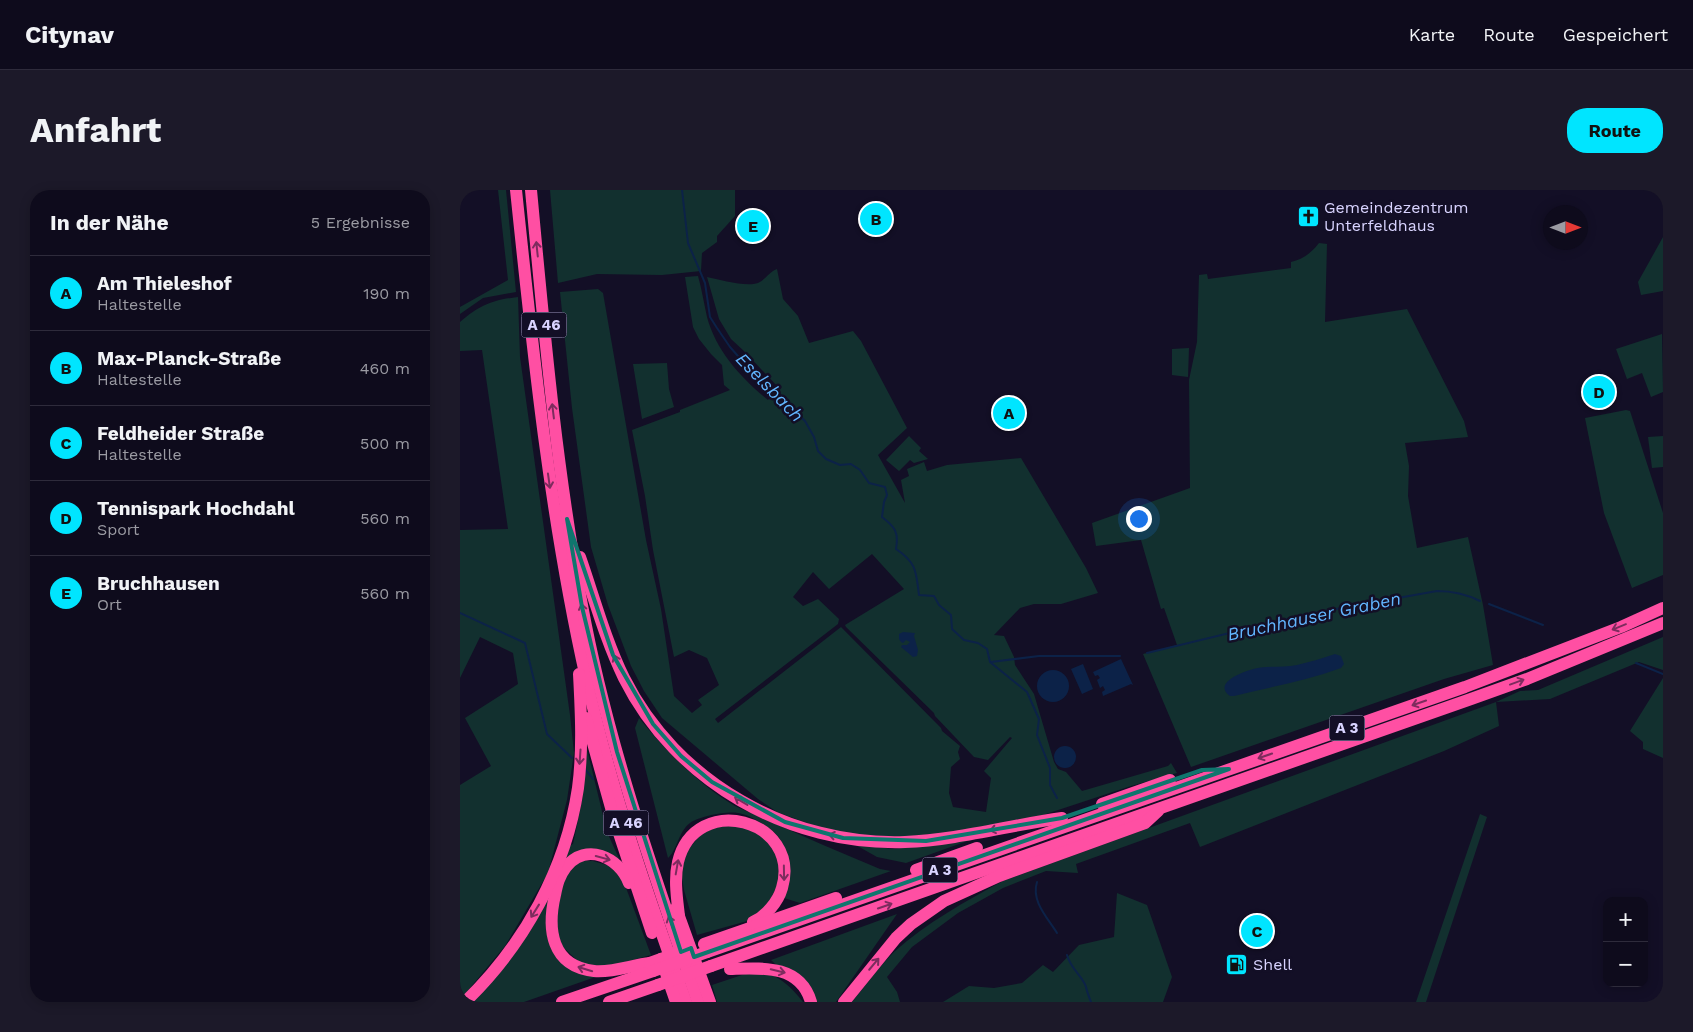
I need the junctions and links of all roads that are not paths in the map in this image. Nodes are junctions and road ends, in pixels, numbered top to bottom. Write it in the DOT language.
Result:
graph roads {
  1 [pos="516,190"];
  2 [pos="531,190"];
  3 [pos="567,519"];
  4 [pos="1663,608"];
  5 [pos="1663,623"];
  6 [pos="578,640"];
  7 [pos="580,691"];
  8 [pos="1171,785"];
  9 [pos="1161,808"];
  10 [pos="1062,818"];
  11 [pos="639,827"];
  12 [pos="646,914"];
  13 [pos="679,916"];
  14 [pos="739,931"];
  15 [pos="784,941"];
  16 [pos="705,948"];
  17 [pos="652,967"];
  18 [pos="730,969"];
  19 [pos="713,970"];
  20 [pos="660,989"];
  21 [pos="465,1002"];
  22 [pos="562,1002"];
  23 [pos="609,1002"];
  24 [pos="634,1002"];
  25 [pos="676,1002"];
  26 [pos="686,1002"];
  27 [pos="698,1002"];
  28 [pos="710,1002"];
  29 [pos="811,1002"];
  30 [pos="844,1002"];
  1 -- 6 [label="highway, A 46, one-way"];
  3 -- 2 [label="highway, A 46, one-way"];
  10 -- 3 [label="highway, one-way"];
  11 -- 3 [label="highway, A 46, one-way"];
  4 -- 8 [label="highway, A 3, one-way"];
  9 -- 5 [label="highway, A 3, one-way"];
  6 -- 7 [label="highway"];
  6 -- 26 [label="highway, A 46"];
  7 -- 12 [label="highway"];
  7 -- 21 [label="highway, one-way"];
  8 -- 10 [label="highway"];
  8 -- 16 [label="highway, A 3"];
  15 -- 9 [label="highway, A 3, one-way"];
  30 -- 9 [label="highway, one-way"];
  10 -- 14 [label="highway"];
  11 -- 13 [label="highway"];
  27 -- 11 [label="highway, A 46, one-way"];
  17 -- 12 [label="highway, one-way"];
  12 -- 25 [label="highway"];
  13 -- 14 [label="highway, one-way"];
  13 -- 28 [label="highway"];
  14 -- 16 [label="highway"];
  15 -- 18 [label="highway"];
  15 -- 19 [label="highway, A 3"];
  16 -- 17 [label="highway, A 3, bridge"];
  17 -- 22 [label="highway, A 3"];
  18 -- 19 [label="highway"];
  18 -- 29 [label="highway, one-way"];
  19 -- 20 [label="highway, A 3, bridge"];
  20 -- 23 [label="highway, A 3"];
  20 -- 24 [label="highway"];
}
